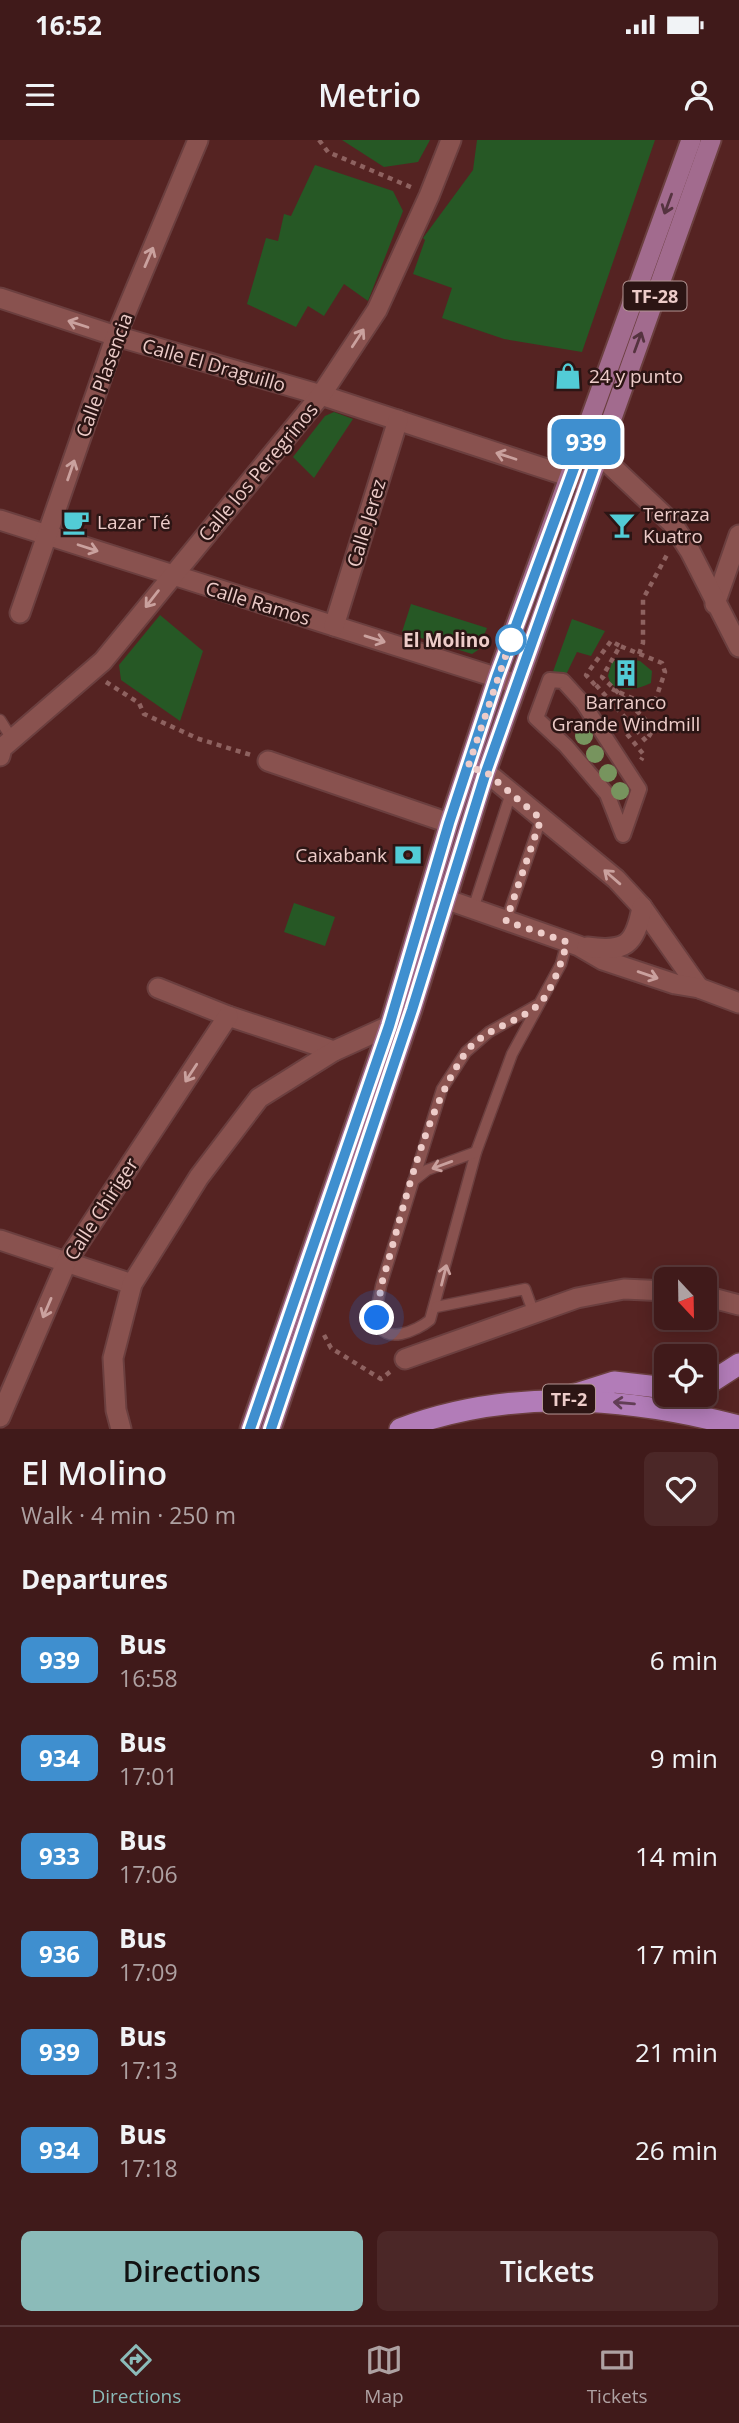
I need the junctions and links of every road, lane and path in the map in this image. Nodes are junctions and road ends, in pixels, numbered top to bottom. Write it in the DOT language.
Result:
graph roads {
  1 [pos="198,140"];
  2 [pos="318,140"];
  3 [pos="451,140"];
  4 [pos="691,140"];
  5 [pos="711,140"];
  6 [pos="429,196"];
  7 [pos="0,298"];
  8 [pos="116,336"];
  9 [pos="321,396"];
  10 [pos="398,420"];
  11 [pos="592,447"];
  12 [pos="580,480"];
  13 [pos="0,520"];
  14 [pos="49,535"];
  15 [pos="680,535"];
  16 [pos="739,535"];
  17 [pos="171,576"];
  18 [pos="715,604"];
  19 [pos="20,613"];
  20 [pos="334,626"];
  21 [pos="620,646"];
  22 [pos="739,646"];
  23 [pos="639,654"];
  24 [pos="91,671"];
  25 [pos="497,677"];
  26 [pos="517,684"];
  27 [pos="612,689"];
  28 [pos="0,720"];
  29 [pos="12,739"];
  30 [pos="0,757"];
  31 [pos="268,761"];
  32 [pos="477,769"];
  33 [pos="639,789"];
  34 [pos="511,793"];
  35 [pos="541,819"];
  36 [pos="449,823"];
  37 [pos="437,897"];
  38 [pos="642,907"];
  39 [pos="473,911"];
  40 [pos="506,921"];
  41 [pos="573,944"];
  42 [pos="158,988"];
  43 [pos="699,988"];
  44 [pos="739,1003"];
  45 [pos="539,1004"];
  46 [pos="228,1016"];
  47 [pos="389,1026"];
  48 [pos="334,1051"];
  49 [pos="476,1152"];
  50 [pos="412,1182"];
  51 [pos="0,1240"];
  52 [pos="67,1261"];
  53 [pos="132,1284"];
  54 [pos="654,1290"];
  55 [pos="718,1299"];
  56 [pos="305,1302"];
  57 [pos="739,1305"];
  58 [pos="436,1307"];
  59 [pos="534,1314"];
  60 [pos="323,1334"];
  61 [pos="405,1359"];
  62 [pos="739,1364"];
  63 [pos="717,1378"];
  64 [pos="654,1387"];
  65 [pos="561,1399"];
  66 [pos="0,1417"];
  67 [pos="739,1426"];
  68 [pos="0,1427"];
  69 [pos="7,1429"];
  70 [pos="121,1429"];
  71 [pos="250,1429"];
  72 [pos="271,1429"];
  73 [pos="400,1429"];
  8 -- 1 [label="street, Calle Plasencia, one-way"];
  2 -- 6 [label="path"];
  3 -- 6 [label="street, Calle los Peregrinos"];
  4 -- 11 [label="main road, TF-28, one-way"];
  11 -- 5 [label="main road, TF-28, one-way"];
  9 -- 6 [label="street, Calle los Peregrinos, one-way"];
  8 -- 7 [label="street, Calle El Draguillo, one-way"];
  8 -- 9 [label="street, Calle El Draguillo"];
  14 -- 8 [label="street, Calle Plasencia, one-way"];
  9 -- 10 [label="street, Calle El Draguillo"];
  9 -- 17 [label="street, Calle los Peregrinos"];
  12 -- 10 [label="street, Calle El Draguillo, one-way"];
  10 -- 20 [label="street, Calle Jerez"];
  11 -- 12 [label="main road, TF-28"];
  11 -- 15 [label="street"];
  12 -- 25 [label="main road, TF-28"];
  12 -- 26 [label="main road, TF-28"];
  13 -- 14 [label="street, Calle Ramos"];
  14 -- 17 [label="street, Calle Ramos, one-way"];
  14 -- 19 [label="street, Calle Plasencia"];
  15 -- 18 [label="street"];
  15 -- 23 [label="path"];
  16 -- 18 [label="street"];
  17 -- 20 [label="street, Calle Ramos"];
  17 -- 24 [label="street, Calle los Peregrinos, one-way"];
  18 -- 22 [label="street"];
  20 -- 25 [label="street, Calle Ramos, one-way"];
  21 -- 23 [label="path"];
  21 -- 27 [label="path"];
  21 -- 27 [label="path"];
  23 -- 27 [label="path"];
  24 -- 29 [label="street, Calle los Peregrinos"];
  24 -- 31 [label="path"];
  25 -- 26 [label="street, Calle Ramos"];
  25 -- 32 [label="main road, TF-28"];
  26 -- 32 [label="main road, TF-28"];
  28 -- 29 [label="lane"];
  29 -- 30 [label="street, Calle los Peregrinos"];
  31 -- 36 [label="street"];
  32 -- 34 [label="street"];
  32 -- 36 [label="main road, TF-28"];
  32 -- 37 [label="main road, TF-28"];
  33 -- 33 [label="street"];
  34 -- 35 [label="street"];
  34 -- 39 [label="lane"];
  38 -- 35 [label="street, one-way"];
  35 -- 40 [label="lane"];
  36 -- 37 [label="main road, TF-28"];
  37 -- 39 [label="street"];
  37 -- 47 [label="main road, TF-28"];
  37 -- 56 [label="main road, TF-28"];
  38 -- 41 [label="street"];
  38 -- 43 [label="street"];
  39 -- 40 [label="street"];
  40 -- 41 [label="street"];
  41 -- 43 [label="street, one-way"];
  41 -- 45 [label="lane"];
  42 -- 46 [label="street"];
  43 -- 44 [label="street"];
  45 -- 49 [label="lane"];
  45 -- 50 [label="lane"];
  46 -- 48 [label="street"];
  46 -- 52 [label="street, Calle Chiriger, one-way"];
  47 -- 48 [label="street"];
  47 -- 56 [label="main road, TF-28"];
  48 -- 53 [label="street"];
  49 -- 50 [label="lane, one-way"];
  58 -- 49 [label="lane, one-way"];
  50 -- 58 [label="lane"];
  51 -- 52 [label="street"];
  52 -- 53 [label="street"];
  52 -- 66 [label="street, Calle Chiriger, one-way"];
  53 -- 70 [label="street"];
  54 -- 59 [label="street"];
  55 -- 57 [label="street"];
  56 -- 71 [label="main road, TF-28"];
  56 -- 72 [label="main road, TF-28"];
  58 -- 59 [label="lane"];
  59 -- 61 [label="street"];
  60 -- 61 [label="path"];
  62 -- 63 [label="highway"];
  64 -- 65 [label="highway"];
  67 -- 65 [label="highway, TF-2, one-way"];
  65 -- 73 [label="highway, TF-2"];
  68 -- 69 [label="street"];
}
